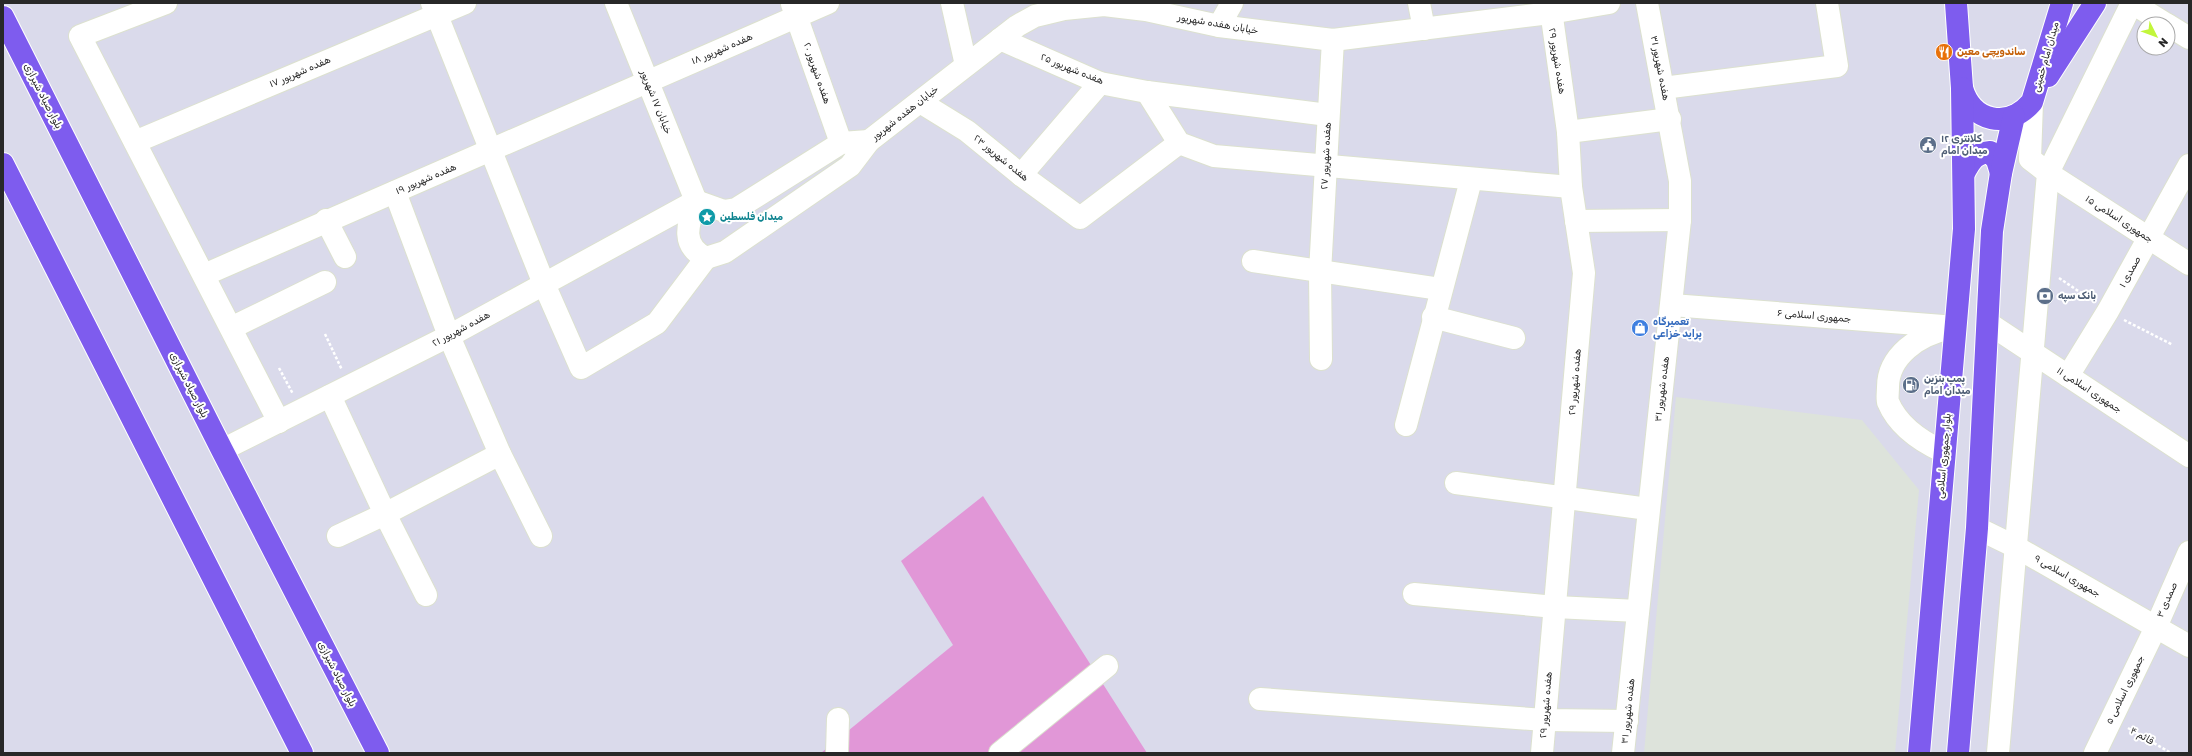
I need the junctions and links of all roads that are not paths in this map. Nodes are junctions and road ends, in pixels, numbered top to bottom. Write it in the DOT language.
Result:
graph roads {
  1 [pos="166,3"];
  2 [pos="465,3"];
  3 [pos="616,3"];
  4 [pos="828,3"];
  5 [pos="952,3"];
  6 [pos="1232,3"];
  7 [pos="1419,3"];
  8 [pos="1609,3"];
  9 [pos="1648,3"];
  10 [pos="1827,3"];
  11 [pos="1956,3"];
  12 [pos="2062,3"];
  13 [pos="2095,3"];
  14 [pos="2132,3"];
  15 [pos="1550,8"];
  16 [pos="434,9"];
  17 [pos="1039,9"];
  18 [pos="794,10"];
  19 [pos="2153,16"];
  20 [pos="3,17"];
  21 [pos="1219,26"];
  22 [pos="1424,29"];
  23 [pos="2176,30"];
  24 [pos="2189,38"];
  25 [pos="1000,39"];
  26 [pos="1333,40"];
  27 [pos="966,65"];
  28 [pos="647,80"];
  29 [pos="1100,83"];
  30 [pos="1663,88"];
  31 [pos="1962,88"];
  32 [pos="1147,92"];
  33 [pos="2034,99"];
  34 [pos="920,102"];
  35 [pos="1328,115"];
  36 [pos="2014,116"];
  37 [pos="1670,119"];
  38 [pos="1568,132"];
  39 [pos="869,141"];
  40 [pos="135,142"];
  41 [pos="841,143"];
  42 [pos="1179,143"];
  43 [pos="492,150"];
  44 [pos="3,164"];
  45 [pos="1326,165"];
  46 [pos="2189,165"];
  47 [pos="1964,173"];
  48 [pos="2001,173"];
  49 [pos="2048,173"];
  50 [pos="1021,175"];
  51 [pos="1471,180"];
  52 [pos="1571,187"];
  53 [pos="395,192"];
  54 [pos="696,201"];
  55 [pos="326,220"];
  56 [pos="1680,220"];
  57 [pos="1576,221"];
  58 [pos="2149,238"];
  59 [pos="345,257"];
  60 [pos="706,258"];
  61 [pos="1253,261"];
  62 [pos="2189,264"];
  63 [pos="1320,272"];
  64 [pos="204,275"];
  65 [pos="325,282"];
  66 [pos="544,284"];
  67 [pos="1440,289"];
  68 [pos="1672,305"];
  69 [pos="1433,317"];
  70 [pos="1988,324"];
  71 [pos="1956,327"];
  72 [pos="231,328"];
  73 [pos="449,336"];
  74 [pos="1514,338"];
  75 [pos="2033,353"];
  76 [pos="1321,359"];
  77 [pos="2068,376"];
  78 [pos="330,396"];
  79 [pos="279,422"];
  80 [pos="1406,425"];
  81 [pos="222,450"];
  82 [pos="1944,452"];
  83 [pos="500,454"];
  84 [pos="2189,456"];
  85 [pos="1456,483"];
  86 [pos="1564,498"];
  87 [pos="1648,509"];
  88 [pos="385,514"];
  89 [pos="1977,528"];
  90 [pos="338,536"];
  91 [pos="541,536"];
  92 [pos="2016,547"];
  93 [pos="2189,552"];
  94 [pos="1414,594"];
  95 [pos="426,595"];
  96 [pos="1555,607"];
  97 [pos="1638,611"];
  98 [pos="2156,627"];
  99 [pos="2189,646"];
  100 [pos="1107,666"];
  101 [pos="1260,699"];
  102 [pos="838,719"];
  103 [pos="1545,720"];
  104 [pos="1627,721"];
  105 [pos="302,753"];
  106 [pos="378,753"];
  107 [pos="837,753"];
  108 [pos="1000,753"];
  109 [pos="1542,753"];
  110 [pos="1624,753"];
  111 [pos="1919,753"];
  112 [pos="1958,753"];
  113 [pos="1998,753"];
  114 [pos="2095,753"];
  1 -- 40 [label="street"];
  2 -- 16 [label="street, هفده شهریور ۱۷"];
  3 -- 28 [label="street, خیابان ۱۷ شهریور"];
  4 -- 18 [label="street, هفده شهریور ۱۸"];
  5 -- 27 [label="street"];
  6 -- 21 [label="street"];
  7 -- 22 [label="street"];
  8 -- 15 [label="street, خیابان هفده شهریور"];
  9 -- 30 [label="street, هفده شهریور ۳۱"];
  10 -- 30 [label="street"];
  11 -- 31 [label="main road"];
  12 -- 33 [label="main road, میدان امام خمینی"];
  13 -- 33 [label="main road"];
  14 -- 19 [label="street"];
  14 -- 49 [label="street"];
  15 -- 22 [label="street, خیابان هفده شهریور"];
  15 -- 38 [label="street, هفده شهریور ۲۹"];
  16 -- 40 [label="street, هفده شهریور ۱۷"];
  16 -- 43 [label="street"];
  17 -- 21 [label="street, خیابان هفده شهریور"];
  17 -- 25 [label="street, خیابان هفده شهریور"];
  18 -- 28 [label="street, هفده شهریور ۱۸"];
  18 -- 41 [label="street, هفده شهریور ۲۰"];
  20 -- 81 [label="main road, بلوار صیاد شیرازی"];
  21 -- 26 [label="street, خیابان هفده شهریور"];
  22 -- 26 [label="street, خیابان هفده شهریور"];
  23 -- 24 [label="street"];
  25 -- 27 [label="street, خیابان هفده شهریور"];
  25 -- 29 [label="street, هفده شهریور ۲۵"];
  26 -- 35 [label="street, هفده شهریور ۲۷"];
  27 -- 34 [label="street, خیابان هفده شهریور"];
  28 -- 43 [label="street, هفده شهریور ۱۹"];
  28 -- 54 [label="street, خیابان ۱۷ شهریور"];
  29 -- 32 [label="street, هفده شهریور ۲۵"];
  29 -- 50 [label="street"];
  30 -- 37 [label="street, هفده شهریور ۳۱"];
  31 -- 36 [label="main road"];
  31 -- 47 [label="main road, بلوار جمهوری اسلامی"];
  32 -- 35 [label="street, هفده شهریور ۲۵"];
  32 -- 42 [label="street"];
  33 -- 36 [label="main road, میدان امام خمینی"];
  33 -- 49 [label="street, جمهوری اسلامی ۱۵"];
  34 -- 39 [label="street, خیابان هفده شهریور"];
  34 -- 50 [label="street, هفده شهریور ۲۳"];
  35 -- 45 [label="street, هفده شهریور ۲۷"];
  36 -- 48 [label="main road"];
  37 -- 38 [label="street"];
  37 -- 56 [label="street, هفده شهریور ۳۱"];
  38 -- 52 [label="street, هفده شهریور ۲۹"];
  39 -- 41 [label="street"];
  39 -- 60 [label="street"];
  40 -- 64 [label="street"];
  41 -- 54 [label="street"];
  42 -- 45 [label="street"];
  42 -- 50 [label="street, هفده شهریور ۲۳"];
  43 -- 53 [label="street, هفده شهریور ۱۹"];
  43 -- 66 [label="street"];
  44 -- 105 [label="main road"];
  45 -- 51 [label="street"];
  45 -- 63 [label="street, هفده شهریور ۲۷"];
  46 -- 58 [label="street, صمدی ۱"];
  47 -- 48 [label="main road"];
  47 -- 71 [label="main road, بلوار جمهوری اسلامی"];
  48 -- 70 [label="main road"];
  49 -- 58 [label="street, جمهوری اسلامی ۱۵"];
  49 -- 75 [label="street"];
  51 -- 52 [label="street"];
  51 -- 67 [label="street"];
  52 -- 57 [label="street, هفده شهریور ۲۹"];
  53 -- 55 [label="street, هفده شهریور ۱۹"];
  53 -- 73 [label="street"];
  54 -- 60 [label="street"];
  54 -- 66 [label="street, هفده شهریور ۲۱"];
  55 -- 59 [label="street"];
  55 -- 64 [label="street, هفده شهریور ۱۹"];
  56 -- 57 [label="street"];
  56 -- 68 [label="street, هفده شهریور ۳۱"];
  57 -- 86 [label="street, هفده شهریور ۲۹"];
  58 -- 62 [label="street, جمهوری اسلامی ۱۵"];
  58 -- 77 [label="street, صمدی ۱"];
  60 -- 66 [label="street"];
  61 -- 63 [label="street"];
  63 -- 67 [label="street"];
  63 -- 76 [label="street, هفده شهریور ۲۷"];
  64 -- 72 [label="street"];
  65 -- 72 [label="street"];
  66 -- 73 [label="street, هفده شهریور ۲۱"];
  67 -- 69 [label="street"];
  68 -- 71 [label="street, جمهوری اسلامی ۶"];
  68 -- 87 [label="street, هفده شهریور ۳۱"];
  69 -- 74 [label="street"];
  69 -- 80 [label="street"];
  70 -- 75 [label="street, جمهوری اسلامی ۱۱"];
  70 -- 89 [label="main road"];
  71 -- 82 [label="main road, بلوار جمهوری اسلامی"];
  71 -- 82 [label="street"];
  72 -- 79 [label="street"];
  73 -- 78 [label="street, هفده شهریور ۲۱"];
  73 -- 83 [label="street"];
  75 -- 77 [label="street, جمهوری اسلامی ۱۱"];
  75 -- 92 [label="street"];
  77 -- 84 [label="street, جمهوری اسلامی ۱۱"];
  78 -- 79 [label="street, هفده شهریور ۲۱"];
  78 -- 88 [label="street"];
  79 -- 81 [label="street, هفده شهریور ۲۱"];
  81 -- 106 [label="main road, بلوار صیاد شیرازی"];
  82 -- 111 [label="main road, بلوار جمهوری اسلامی"];
  83 -- 88 [label="street"];
  83 -- 91 [label="street"];
  85 -- 86 [label="street"];
  86 -- 87 [label="street"];
  86 -- 96 [label="street, هفده شهریور ۲۹"];
  87 -- 97 [label="street, هفده شهریور ۳۱"];
  88 -- 90 [label="street"];
  88 -- 95 [label="street"];
  89 -- 92 [label="street, جمهوری اسلامی ۹"];
  89 -- 112 [label="main road"];
  92 -- 98 [label="street, جمهوری اسلامی ۹"];
  92 -- 113 [label="street"];
  93 -- 98 [label="street, صمدی ۳"];
  94 -- 96 [label="street"];
  96 -- 97 [label="street"];
  96 -- 103 [label="street, هفده شهریور ۲۹"];
  97 -- 104 [label="street, هفده شهریور ۳۱"];
  98 -- 99 [label="street, جمهوری اسلامی ۹"];
  98 -- 114 [label="street, جمهوری اسلامی ۵"];
  100 -- 108 [label="street"];
  101 -- 103 [label="street"];
  102 -- 107 [label="street"];
  103 -- 104 [label="street"];
  103 -- 109 [label="street, هفده شهریور ۲۹"];
  104 -- 110 [label="street, هفده شهریور ۳۱"];
}
